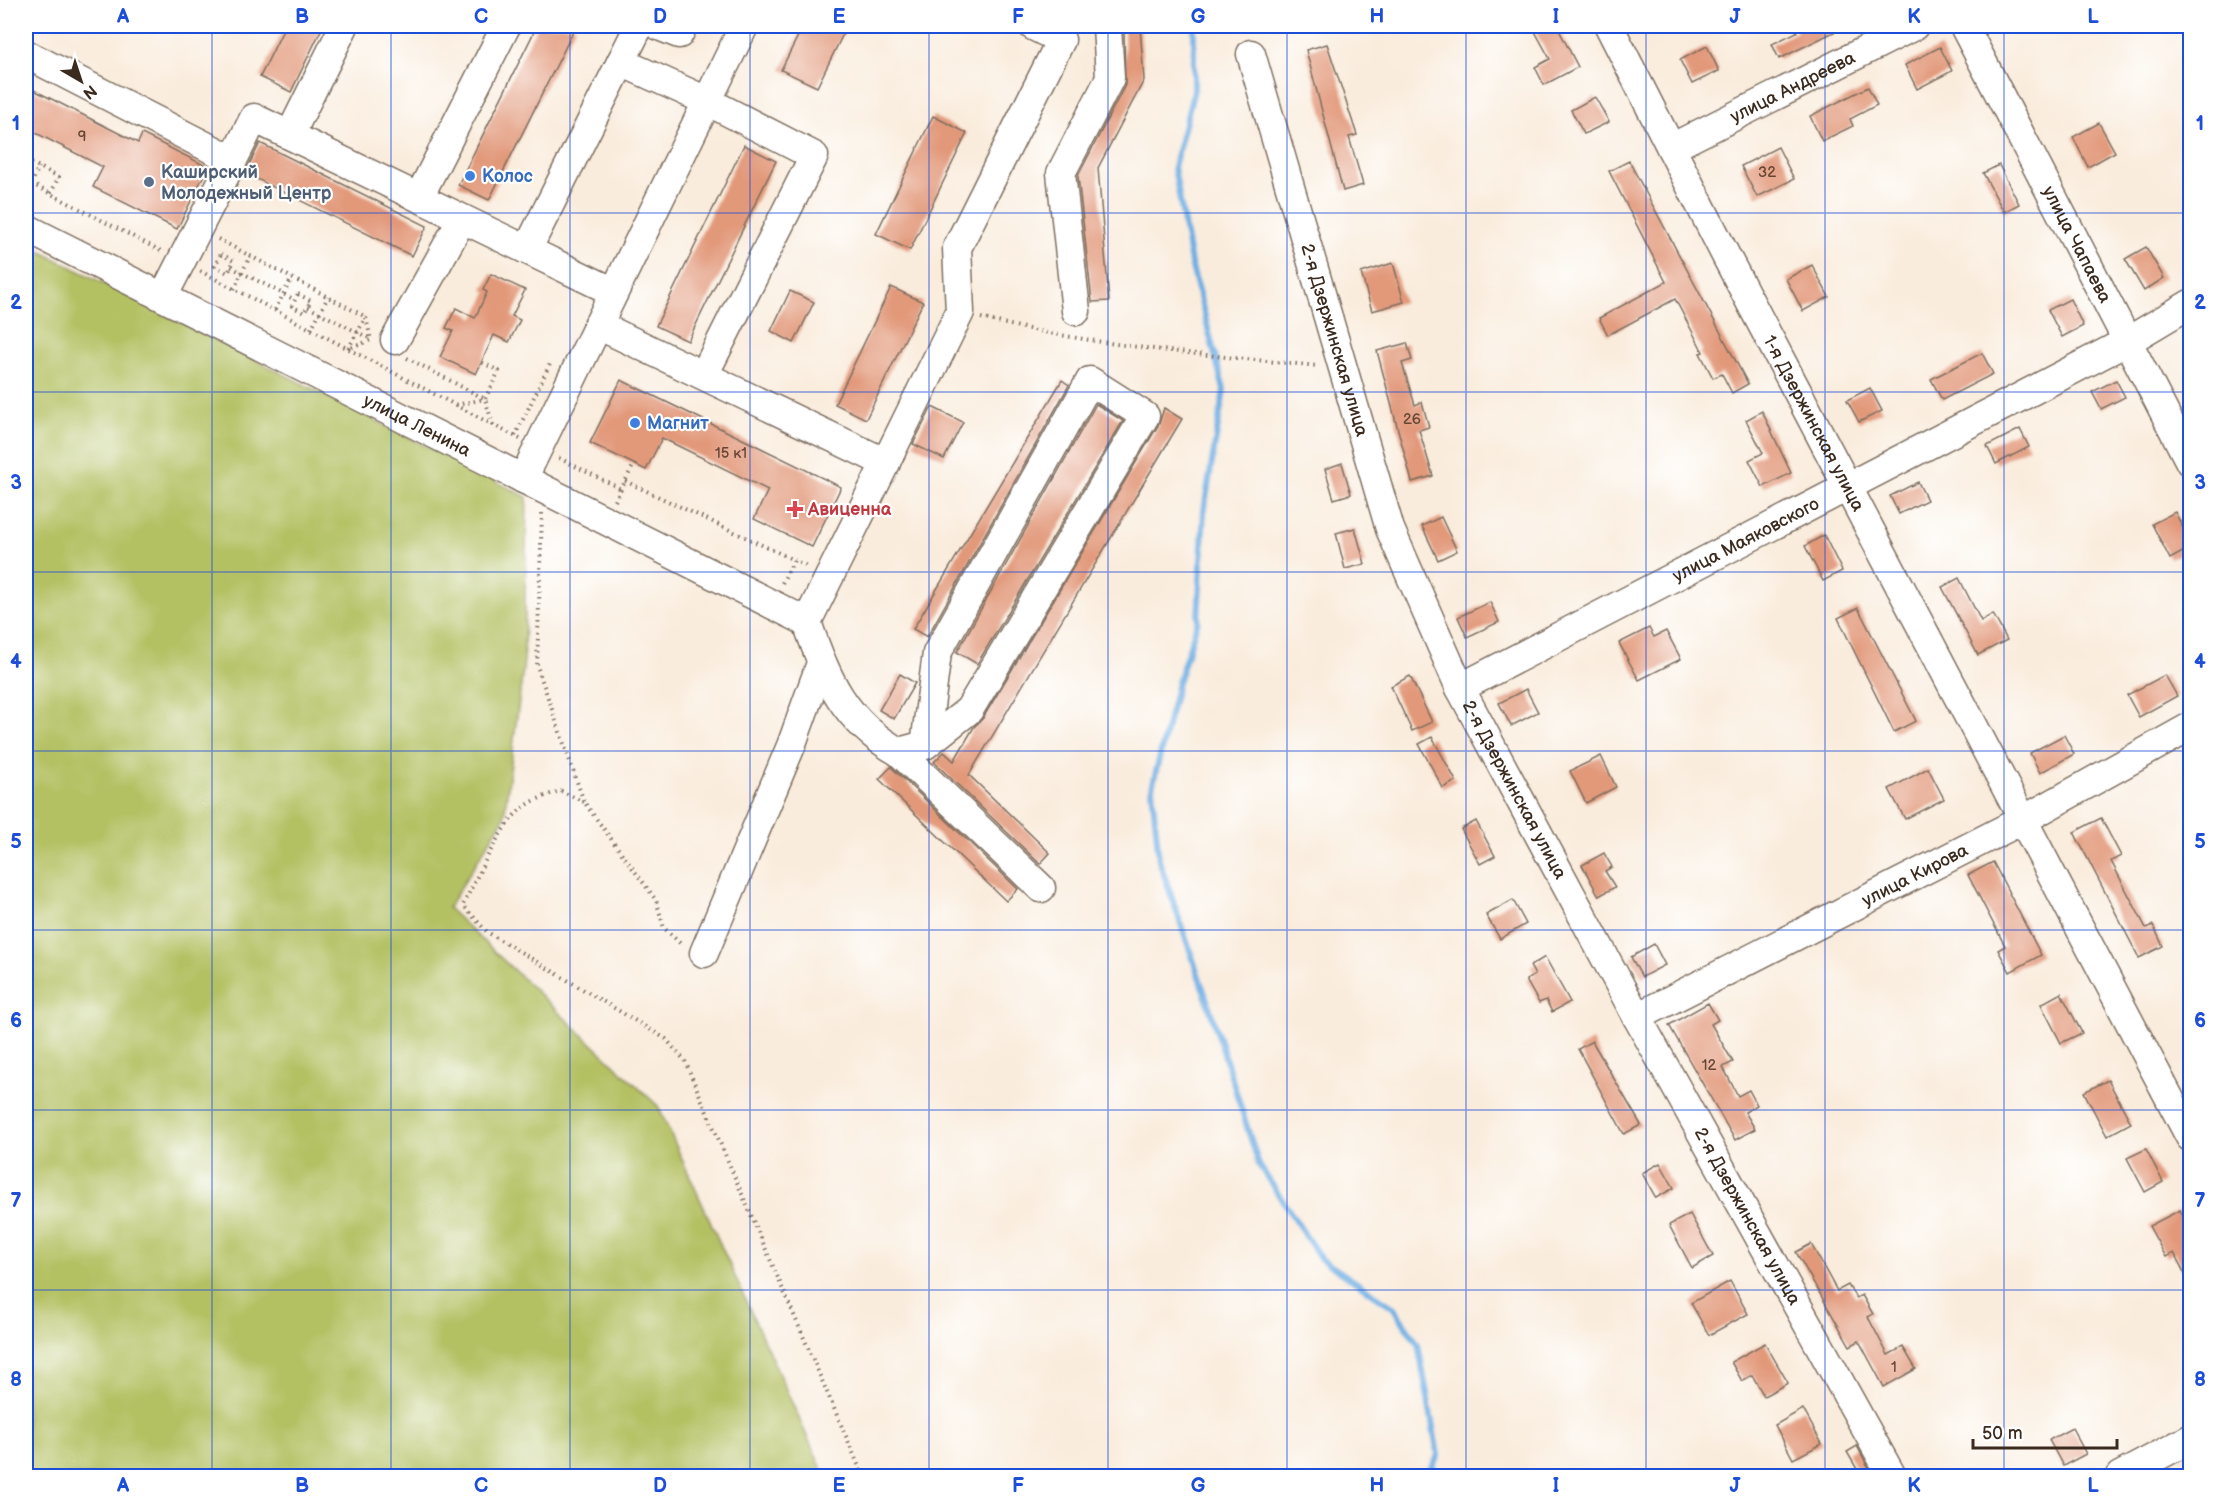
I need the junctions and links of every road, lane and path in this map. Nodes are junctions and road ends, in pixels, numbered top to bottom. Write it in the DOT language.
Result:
graph roads {
  1 [pos="344,26"];
  2 [pos="506,26"];
  3 [pos="639,26"];
  4 [pos="659,26"];
  5 [pos="683,26"];
  6 [pos="744,26"];
  7 [pos="1033,26"];
  8 [pos="1107,26"];
  9 [pos="1609,26"];
  10 [pos="1914,26"];
  11 [pos="1964,26"];
  12 [pos="1064,33"];
  13 [pos="26,54"];
  14 [pos="1251,54"];
  15 [pos="621,62"];
  16 [pos="707,101"];
  17 [pos="290,135"];
  18 [pos="1671,148"];
  19 [pos="26,160"];
  20 [pos="233,160"];
  21 [pos="39,167"];
  22 [pos="26,181"];
  23 [pos="31,184"];
  24 [pos="50,194"];
  25 [pos="419,197"];
  26 [pos="462,219"];
  27 [pos="26,228"];
  28 [pos="217,239"];
  29 [pos="232,247"];
  30 [pos="527,250"];
  31 [pos="250,256"];
  32 [pos="227,257"];
  33 [pos="195,258"];
  34 [pos="218,260"];
  35 [pos="231,267"];
  36 [pos="221,269"];
  37 [pos="242,273"];
  38 [pos="292,278"];
  39 [pos="216,280"];
  40 [pos="310,287"];
  41 [pos="234,289"];
  42 [pos="614,292"];
  43 [pos="283,294"];
  44 [pos="163,297"];
  45 [pos="304,297"];
  46 [pos="328,297"];
  47 [pos="295,300"];
  48 [pos="2190,304"];
  49 [pos="298,309"];
  50 [pos="275,310"];
  51 [pos="1076,311"];
  52 [pos="960,312"];
  53 [pos="366,317"];
  54 [pos="292,319"];
  55 [pos="598,325"];
  56 [pos="311,329"];
  57 [pos="395,340"];
  58 [pos="2128,341"];
  59 [pos="348,349"];
  60 [pos="555,356"];
  61 [pos="481,362"];
  62 [pos="1313,366"];
  63 [pos="704,375"];
  64 [pos="456,405"];
  65 [pos="527,442"];
  66 [pos="2190,462"];
  67 [pos="886,463"];
  68 [pos="634,464"];
  69 [pos="625,481"];
  70 [pos="533,484"];
  71 [pos="1849,487"];
  72 [pos="621,489"];
  73 [pos="605,520"];
  74 [pos="830,576"];
  75 [pos="807,622"];
  76 [pos="821,663"];
  77 [pos="1460,688"];
  78 [pos="2190,727"];
  79 [pos="912,748"];
  80 [pos="584,802"];
  81 [pos="2024,819"];
  82 [pos="1041,888"];
  83 [pos="704,952"];
  84 [pos="1637,1017"];
  85 [pos="2190,1137"];
  86 [pos="2190,1439"];
  87 [pos="863,1476"];
  88 [pos="1892,1476"];
  89 [pos="2120,1476"];
  1 -- 17 [label="street"];
  2 -- 25 [label="street"];
  3 -- 15 [label="street"];
  4 -- 5 [label="street"];
  6 -- 16 [label="street"];
  7 -- 12 [label="street"];
  8 -- 51 [label="street"];
  9 -- 18 [label="street, 1-я Дзержинская улица"];
  10 -- 18 [label="street, улица Андреева"];
  11 -- 58 [label="street, улица Чапаева"];
  12 -- 52 [label="street"];
  13 -- 20 [label="street"];
  14 -- 77 [label="street, 2-я Дзержинская улица"];
  15 -- 16 [label="street"];
  15 -- 30 [label="street"];
  16 -- 42 [label="street"];
  16 -- 63 [label="street"];
  17 -- 20 [label="street"];
  17 -- 25 [label="street"];
  18 -- 71 [label="street, 1-я Дзержинская улица"];
  19 -- 21 [label="path"];
  20 -- 33 [label="street"];
  21 -- 23 [label="path"];
  21 -- 24 [label="path"];
  22 -- 23 [label="path"];
  23 -- 24 [label="path"];
  24 -- 33 [label="path"];
  25 -- 26 [label="street"];
  26 -- 30 [label="street"];
  26 -- 57 [label="street"];
  27 -- 44 [label="street, улица Ленина"];
  28 -- 29 [label="path"];
  29 -- 31 [label="path"];
  29 -- 32 [label="path"];
  30 -- 42 [label="street"];
  31 -- 37 [label="path"];
  31 -- 38 [label="path"];
  32 -- 34 [label="path"];
  32 -- 35 [label="path"];
  33 -- 34 [label="path"];
  33 -- 39 [label="path"];
  33 -- 44 [label="street"];
  34 -- 36 [label="path"];
  35 -- 36 [label="path"];
  35 -- 37 [label="path"];
  36 -- 39 [label="path"];
  37 -- 41 [label="path"];
  37 -- 43 [label="path"];
  38 -- 40 [label="path"];
  38 -- 43 [label="path"];
  39 -- 41 [label="path"];
  40 -- 45 [label="path"];
  40 -- 46 [label="path"];
  41 -- 50 [label="path"];
  42 -- 55 [label="street"];
  43 -- 47 [label="path"];
  43 -- 50 [label="path"];
  44 -- 70 [label="street, улица Ленина"];
  45 -- 47 [label="path"];
  45 -- 49 [label="path"];
  46 -- 53 [label="path"];
  46 -- 56 [label="path"];
  47 -- 49 [label="path"];
  48 -- 58 [label="street, улица Маяковского"];
  49 -- 54 [label="path"];
  50 -- 54 [label="path"];
  52 -- 62 [label="path"];
  52 -- 67 [label="street"];
  53 -- 59 [label="path"];
  53 -- 59 [label="path"];
  54 -- 56 [label="path"];
  55 -- 63 [label="street"];
  55 -- 65 [label="street"];
  56 -- 59 [label="path"];
  58 -- 66 [label="street, улица Чапаева"];
  58 -- 71 [label="street, улица Маяковского"];
  59 -- 64 [label="path"];
  60 -- 65 [label="path"];
  61 -- 64 [label="path"];
  63 -- 67 [label="street"];
  64 -- 65 [label="path"];
  65 -- 70 [label="street"];
  65 -- 72 [label="path"];
  67 -- 74 [label="street"];
  68 -- 69 [label="path"];
  69 -- 72 [label="path"];
  69 -- 74 [label="path"];
  70 -- 73 [label="street, улица Ленина"];
  70 -- 80 [label="path"];
  71 -- 77 [label="street, улица Маяковского"];
  71 -- 81 [label="street, 1-я Дзержинская улица"];
  72 -- 73 [label="path"];
  73 -- 75 [label="street, улица Ленина"];
  74 -- 75 [label="street"];
  75 -- 76 [label="street"];
  76 -- 79 [label="street"];
  76 -- 83 [label="street"];
  77 -- 84 [label="street, 2-я Дзержинская улица"];
  78 -- 81 [label="street, улица Кирова"];
  79 -- 79 [label="street"];
  79 -- 82 [label="street"];
  80 -- 83 [label="path"];
  80 -- 87 [label="path"];
  81 -- 84 [label="street, улица Кирова"];
  81 -- 85 [label="street, 1-я Дзержинская улица"];
  84 -- 88 [label="street, 2-я Дзержинская улица"];
  86 -- 89 [label="street"];
}
